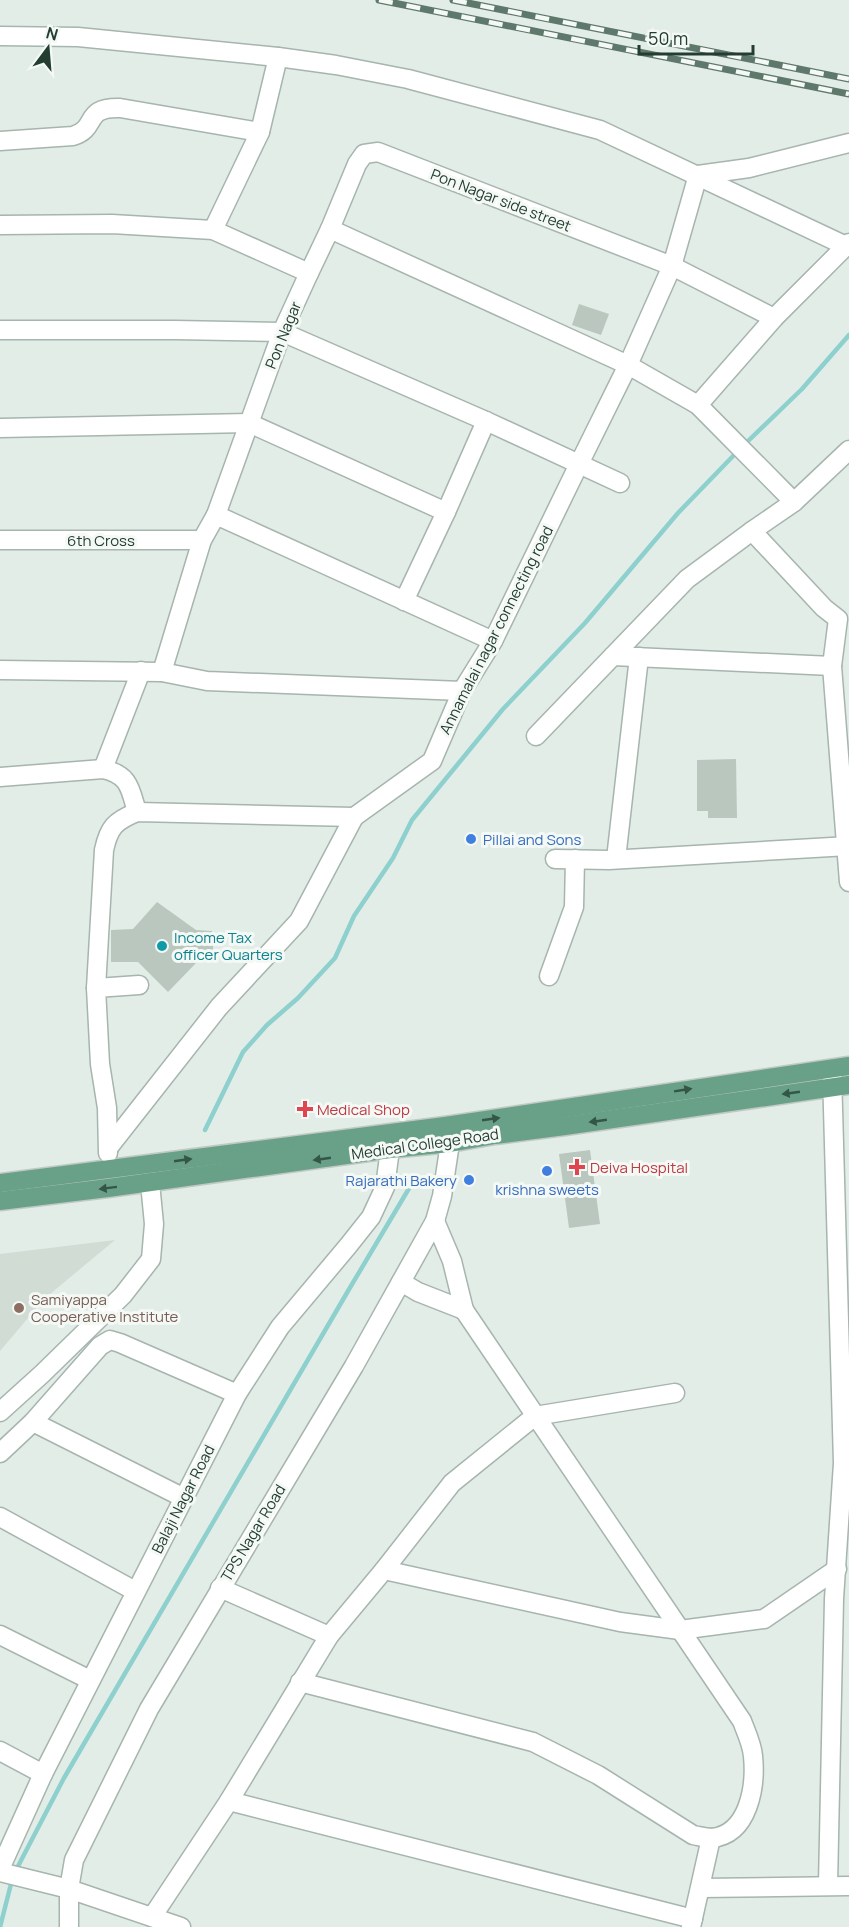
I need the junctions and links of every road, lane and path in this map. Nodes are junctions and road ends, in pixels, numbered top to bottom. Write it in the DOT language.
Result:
graph roads {
  1 [pos="0,36"];
  2 [pos="278,57"];
  3 [pos="260,132"];
  4 [pos="0,141"];
  5 [pos="849,143"];
  6 [pos="698,175"];
  7 [pos="0,225"];
  8 [pos="330,229"];
  9 [pos="213,230"];
  10 [pos="847,244"];
  11 [pos="672,266"];
  12 [pos="309,273"];
  13 [pos="774,318"];
  14 [pos="0,330"];
  15 [pos="282,332"];
  16 [pos="628,364"];
  17 [pos="698,405"];
  18 [pos="486,421"];
  19 [pos="249,423"];
  20 [pos="0,428"];
  21 [pos="849,450"];
  22 [pos="579,464"];
  23 [pos="620,483"];
  24 [pos="794,502"];
  25 [pos="446,512"];
  26 [pos="216,515"];
  27 [pos="752,531"];
  28 [pos="0,540"];
  29 [pos="202,540"];
  30 [pos="404,602"];
  31 [pos="843,617"];
  32 [pos="493,641"];
  33 [pos="613,656"];
  34 [pos="639,657"];
  35 [pos="832,666"];
  36 [pos="0,670"];
  37 [pos="141,671"];
  38 [pos="162,672"];
  39 [pos="842,686"];
  40 [pos="462,691"];
  41 [pos="536,736"];
  42 [pos="103,769"];
  43 [pos="0,777"];
  44 [pos="137,812"];
  45 [pos="354,817"];
  46 [pos="847,846"];
  47 [pos="555,859"];
  48 [pos="575,859"];
  49 [pos="616,859"];
  50 [pos="849,882"];
  51 [pos="549,976"];
  52 [pos="139,985"];
  53 [pos="96,988"];
  54 [pos="840,1067"];
  55 [pos="841,1086"];
  56 [pos="439,1135"];
  57 [pos="396,1143"];
  58 [pos="109,1147"];
  59 [pos="105,1171"];
  60 [pos="150,1182"];
  61 [pos="0,1183"];
  62 [pos="0,1201"];
  63 [pos="435,1221"];
  64 [pos="401,1282"];
  65 [pos="465,1310"];
  66 [pos="675,1393"];
  67 [pos="237,1394"];
  68 [pos="0,1412"];
  69 [pos="535,1416"];
  70 [pos="33,1422"];
  71 [pos="0,1453"];
  72 [pos="184,1498"];
  73 [pos="0,1517"];
  74 [pos="841,1559"];
  75 [pos="384,1570"];
  76 [pos="220,1588"];
  77 [pos="135,1591"];
  78 [pos="680,1630"];
  79 [pos="0,1635"];
  80 [pos="329,1636"];
  81 [pos="90,1680"];
  82 [pos="300,1682"];
  83 [pos="0,1751"];
  84 [pos="43,1774"];
  85 [pos="229,1801"];
  86 [pos="711,1838"];
  87 [pos="3,1872"];
  88 [pos="828,1885"];
  89 [pos="849,1886"];
  90 [pos="701,1888"];
  91 [pos="69,1889"];
  92 [pos="152,1917"];
  93 [pos="692,1923"];
  94 [pos="69,1927"];
  95 [pos="181,1927"];
  1 -- 2 [label="street"];
  2 -- 3 [label="street"];
  2 -- 6 [label="street"];
  3 -- 4 [label="street"];
  3 -- 9 [label="street"];
  5 -- 6 [label="street"];
  6 -- 10 [label="street"];
  6 -- 11 [label="street"];
  7 -- 9 [label="street"];
  8 -- 11 [label="street, Pon Nagar side street"];
  8 -- 12 [label="street, Pon Nagar side street"];
  8 -- 16 [label="street"];
  9 -- 12 [label="street"];
  10 -- 13 [label="street"];
  11 -- 13 [label="street, Pon Nagar side street"];
  11 -- 16 [label="street, Annamalai nagar connecting road"];
  12 -- 15 [label="street, Pon Nagar"];
  13 -- 17 [label="street"];
  14 -- 15 [label="street"];
  15 -- 18 [label="street"];
  15 -- 19 [label="street, Pon Nagar"];
  16 -- 17 [label="street"];
  16 -- 22 [label="street, Annamalai nagar connecting road"];
  17 -- 24 [label="street"];
  18 -- 22 [label="street"];
  18 -- 25 [label="street"];
  19 -- 20 [label="street"];
  19 -- 25 [label="street"];
  19 -- 26 [label="street, Pon Nagar"];
  21 -- 24 [label="street"];
  22 -- 23 [label="street"];
  22 -- 32 [label="street, Annamalai nagar connecting road"];
  24 -- 27 [label="street"];
  25 -- 30 [label="street"];
  26 -- 29 [label="street, Pon Nagar"];
  26 -- 30 [label="street"];
  27 -- 31 [label="street"];
  27 -- 33 [label="street"];
  28 -- 29 [label="street, 6th Cross"];
  29 -- 38 [label="street, Pon Nagar"];
  30 -- 32 [label="street"];
  31 -- 35 [label="street"];
  32 -- 40 [label="street, Annamalai nagar connecting road"];
  33 -- 34 [label="street"];
  33 -- 41 [label="street"];
  34 -- 35 [label="street"];
  34 -- 49 [label="street"];
  35 -- 39 [label="street"];
  36 -- 37 [label="street"];
  37 -- 38 [label="street"];
  37 -- 42 [label="street"];
  38 -- 40 [label="street"];
  39 -- 46 [label="street"];
  40 -- 45 [label="street, Annamalai nagar connecting road"];
  42 -- 43 [label="street"];
  42 -- 44 [label="street"];
  44 -- 45 [label="street"];
  44 -- 53 [label="street"];
  45 -- 58 [label="street, Annamalai nagar connecting road"];
  46 -- 49 [label="street"];
  46 -- 50 [label="street"];
  47 -- 48 [label="street"];
  48 -- 49 [label="street"];
  48 -- 51 [label="street"];
  52 -- 53 [label="street"];
  53 -- 58 [label="street"];
  54 -- 55 [label="street"];
  56 -- 54 [label="main road, Medical College Road, one-way"];
  55 -- 56 [label="main road, Medical College Road, one-way"];
  55 -- 74 [label="street"];
  56 -- 57 [label="main road, Medical College Road"];
  56 -- 63 [label="street, TPS Nagar Road"];
  59 -- 57 [label="main road, Medical College Road, one-way"];
  57 -- 60 [label="main road, Medical College Road, one-way"];
  57 -- 67 [label="street, Balaji Nagar Road"];
  58 -- 59 [label="street"];
  59 -- 61 [label="main road, Medical College Road"];
  60 -- 62 [label="main road, Medical College Road, one-way"];
  60 -- 68 [label="street"];
  63 -- 64 [label="street, TPS Nagar Road"];
  63 -- 65 [label="street"];
  64 -- 65 [label="street"];
  64 -- 76 [label="street, TPS Nagar Road"];
  65 -- 69 [label="street"];
  66 -- 69 [label="street"];
  67 -- 70 [label="street"];
  67 -- 72 [label="street, Balaji Nagar Road"];
  69 -- 75 [label="street"];
  69 -- 78 [label="street"];
  70 -- 71 [label="street"];
  70 -- 72 [label="street"];
  72 -- 77 [label="street, Balaji Nagar Road"];
  73 -- 77 [label="street"];
  74 -- 78 [label="street"];
  74 -- 88 [label="street"];
  75 -- 78 [label="street"];
  75 -- 80 [label="street"];
  76 -- 80 [label="street"];
  76 -- 91 [label="street, TPS Nagar Road"];
  77 -- 81 [label="street, Balaji Nagar Road"];
  78 -- 86 [label="street"];
  79 -- 81 [label="street"];
  80 -- 82 [label="street"];
  81 -- 84 [label="street, Balaji Nagar Road"];
  82 -- 85 [label="street"];
  82 -- 86 [label="street"];
  83 -- 84 [label="street"];
  84 -- 87 [label="street, Balaji Nagar Road"];
  85 -- 92 [label="street"];
  85 -- 93 [label="street"];
  86 -- 90 [label="street"];
  87 -- 91 [label="street"];
  88 -- 89 [label="street"];
  88 -- 90 [label="street"];
  90 -- 93 [label="street"];
  91 -- 92 [label="street"];
  91 -- 94 [label="street, TPS Nagar Road"];
  92 -- 95 [label="street"];
}
